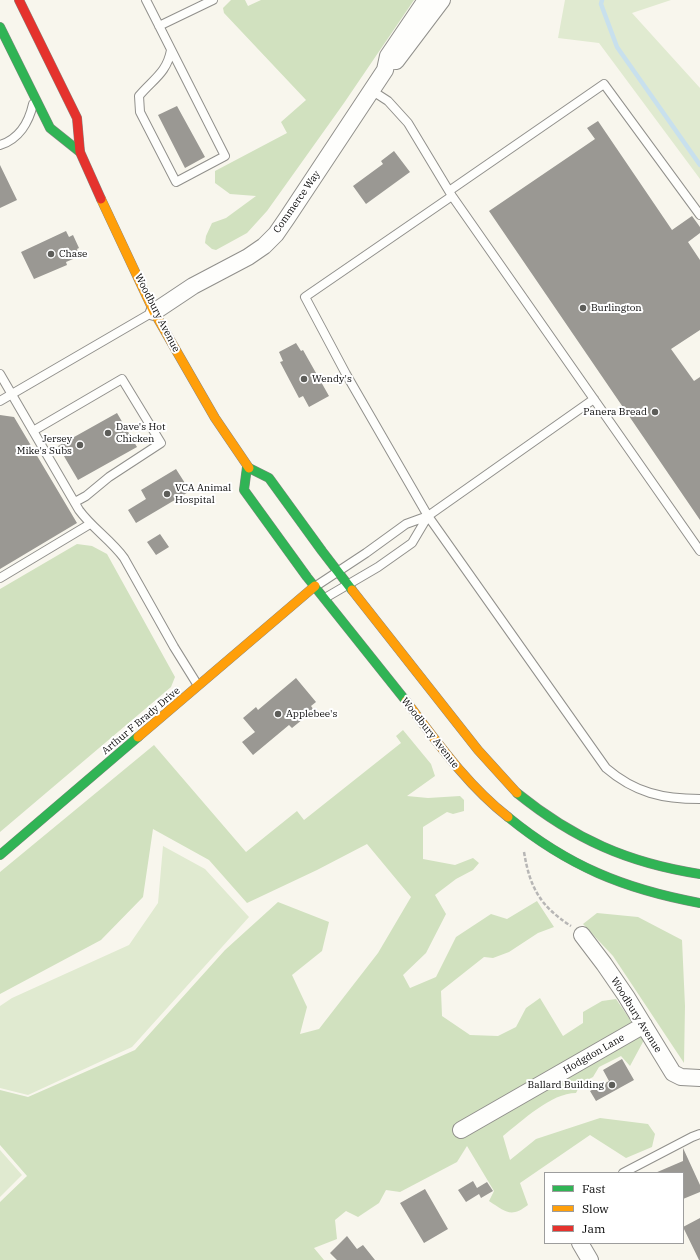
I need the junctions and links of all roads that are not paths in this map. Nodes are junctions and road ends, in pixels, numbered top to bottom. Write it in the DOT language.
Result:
graph roads {
  1 [pos="20,0"];
  2 [pos="146,0"];
  3 [pos="213,0"];
  4 [pos="426,0"];
  5 [pos="442,0"];
  6 [pos="0,27"];
  7 [pos="160,30"];
  8 [pos="170,50"];
  9 [pos="385,70"];
  10 [pos="371,90"];
  11 [pos="34,95"];
  12 [pos="0,145"];
  13 [pos="80,152"];
  14 [pos="451,193"];
  15 [pos="700,215"];
  16 [pos="154,312"];
  17 [pos="0,374"];
  18 [pos="12,394"];
  19 [pos="594,399"];
  20 [pos="0,401"];
  21 [pos="34,431"];
  22 [pos="247,467"];
  23 [pos="75,502"];
  24 [pos="428,516"];
  25 [pos="90,524"];
  26 [pos="700,551"];
  27 [pos="338,571"];
  28 [pos="0,578"];
  29 [pos="349,584"];
  30 [pos="315,586"];
  31 [pos="325,598"];
  32 [pos="297,602"];
  33 [pos="198,687"];
  34 [pos="700,798"];
  35 [pos="0,855"];
  36 [pos="700,874"];
  37 [pos="700,903"];
  38 [pos="582,935"];
  39 [pos="644,1025"];
  40 [pos="700,1078"];
  41 [pos="461,1130"];
  42 [pos="700,1134"];
  43 [pos="625,1172"];
  44 [pos="581,1244"];
  45 [pos="590,1260"];
  1 -- 13 [label="main road, Woodbury Avenue"];
  2 -- 7 [label="lane"];
  3 -- 7 [label="lane"];
  4 -- 9 [label="street, Commerce Way"];
  5 -- 9 [label="street, Commerce Way"];
  6 -- 11 [label="main road, Woodbury Avenue"];
  7 -- 8 [label="lane"];
  8 -- 8 [label="lane"];
  9 -- 10 [label="street, Commerce Way"];
  10 -- 14 [label="lane"];
  10 -- 16 [label="street, Commerce Way"];
  11 -- 12 [label="lane"];
  11 -- 13 [label="main road, Woodbury Avenue"];
  13 -- 16 [label="main road, Woodbury Avenue"];
  14 -- 15 [label="lane"];
  14 -- 19 [label="lane"];
  14 -- 24 [label="lane"];
  16 -- 18 [label="lane"];
  16 -- 22 [label="main road, Woodbury Avenue"];
  17 -- 18 [label="lane"];
  18 -- 20 [label="lane"];
  18 -- 21 [label="lane"];
  19 -- 24 [label="lane"];
  19 -- 26 [label="lane"];
  21 -- 23 [label="lane"];
  21 -- 23 [label="lane"];
  22 -- 27 [label="main road"];
  22 -- 30 [label="main road, Woodbury Avenue"];
  23 -- 25 [label="lane"];
  24 -- 27 [label="lane"];
  24 -- 29 [label="lane"];
  24 -- 34 [label="lane"];
  25 -- 28 [label="lane"];
  25 -- 33 [label="lane"];
  27 -- 29 [label="main road"];
  27 -- 30 [label="lane"];
  29 -- 31 [label="lane"];
  29 -- 36 [label="main road"];
  30 -- 31 [label="main road, Woodbury Avenue"];
  30 -- 32 [label="main road, Arthur F Brady Drive"];
  31 -- 32 [label="main road"];
  31 -- 37 [label="main road, Woodbury Avenue"];
  32 -- 33 [label="main road, Arthur F Brady Drive"];
  33 -- 35 [label="main road, Arthur F Brady Drive"];
  38 -- 39 [label="street, Woodbury Avenue"];
  39 -- 40 [label="street, Woodbury Avenue"];
  39 -- 41 [label="street, Hodgdon Lane"];
  42 -- 43 [label="lane"];
  44 -- 45 [label="street"];
}
